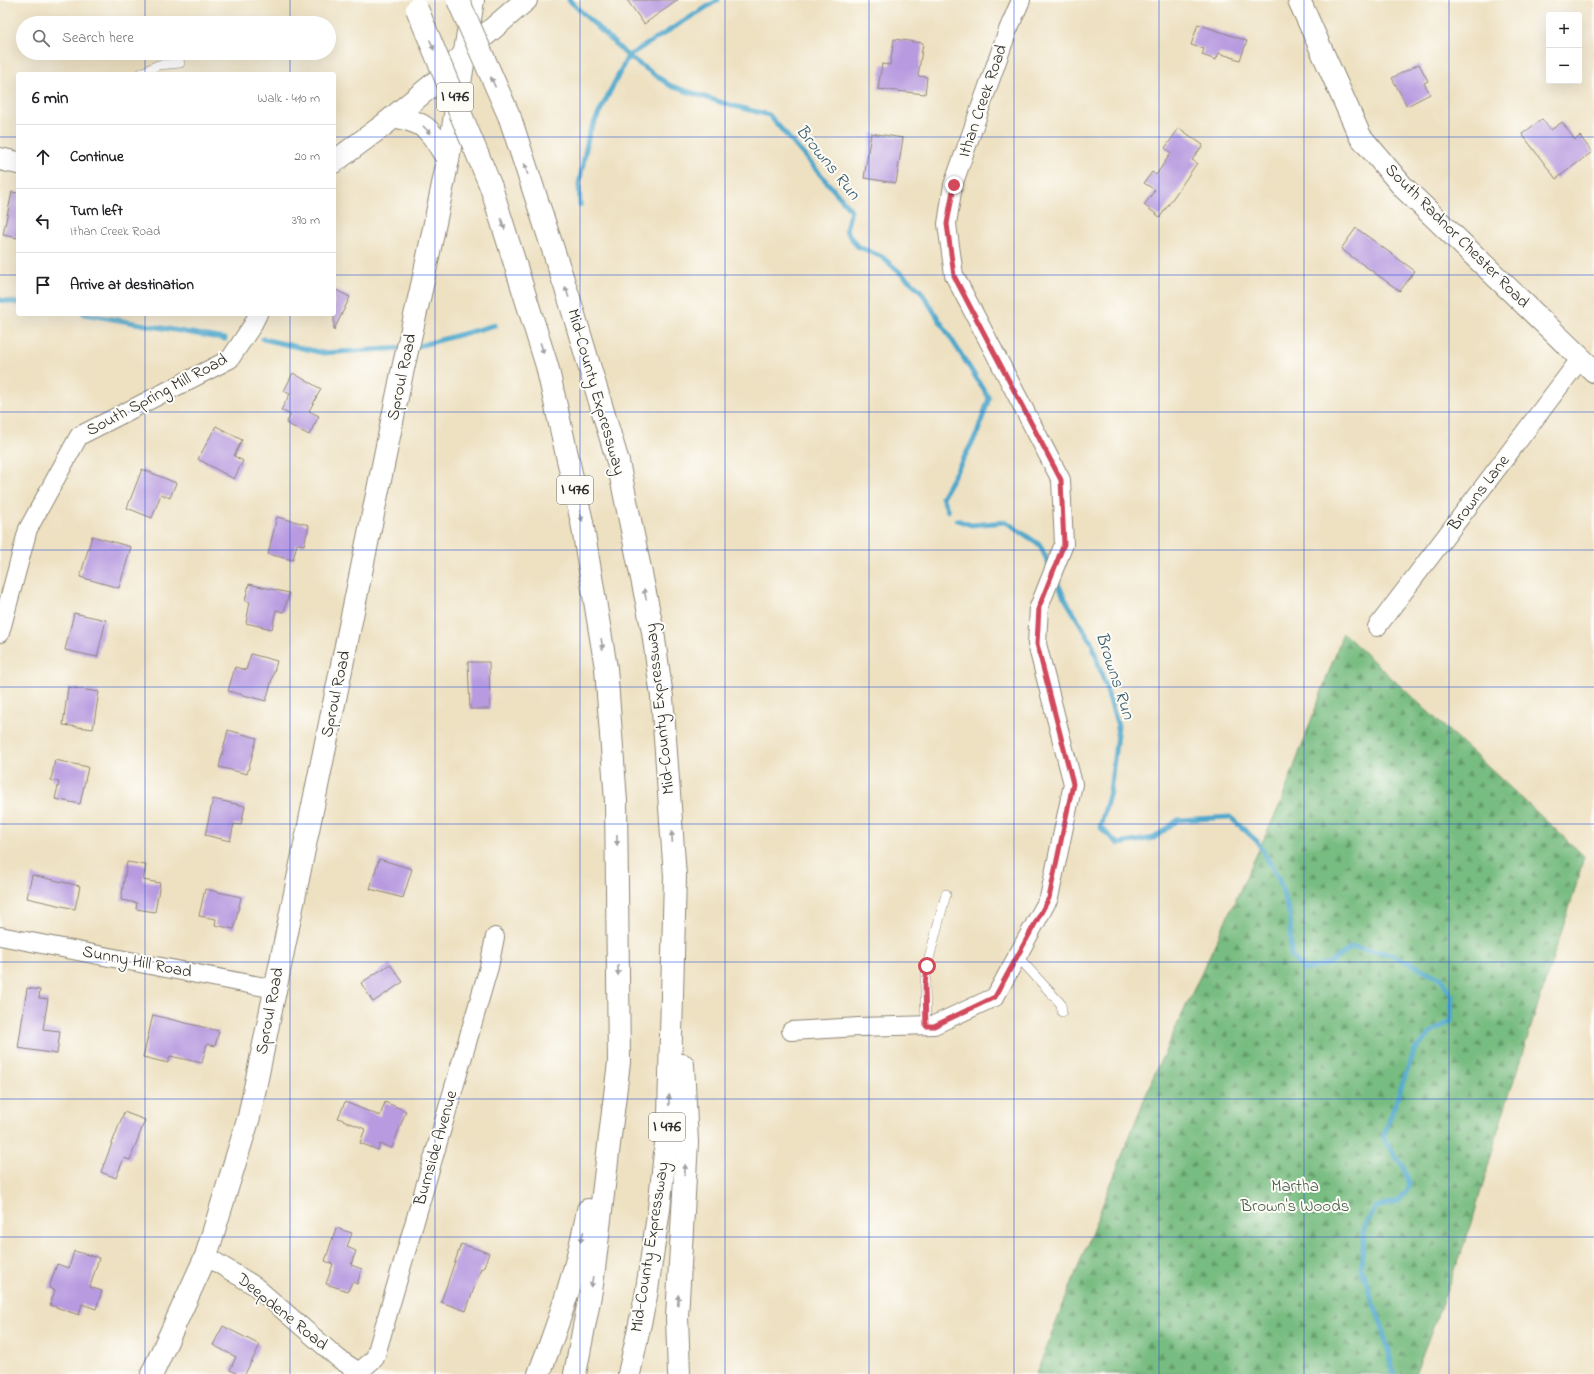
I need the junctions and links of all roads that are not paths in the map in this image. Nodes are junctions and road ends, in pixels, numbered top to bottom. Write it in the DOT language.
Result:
graph roads {
  1 [pos="458,0"];
  2 [pos="473,0"];
  3 [pos="526,0"];
  4 [pos="1021,0"];
  5 [pos="1299,0"];
  6 [pos="415,4"];
  7 [pos="465,54"];
  8 [pos="180,63"];
  9 [pos="144,72"];
  10 [pos="394,116"];
  11 [pos="0,159"];
  12 [pos="336,160"];
  13 [pos="448,160"];
  14 [pos="16,163"];
  15 [pos="257,316"];
  16 [pos="1588,365"];
  17 [pos="1377,627"];
  18 [pos="0,633"];
  19 [pos="675,876"];
  20 [pos="946,894"];
  21 [pos="0,936"];
  22 [pos="495,937"];
  23 [pos="1017,956"];
  24 [pos="275,989"];
  25 [pos="1062,1012"];
  26 [pos="926,1026"];
  27 [pos="791,1031"];
  28 [pos="619,1062"];
  29 [pos="206,1256"];
  30 [pos="375,1358"];
  31 [pos="152,1374"];
  32 [pos="539,1374"];
  33 [pos="575,1374"];
  34 [pos="629,1374"];
  35 [pos="679,1374"];
  19 -- 1 [label="main road, Mid-County Expressway / I 476, one-way, bridge"];
  2 -- 7 [label="main road, Sproul Road"];
  3 -- 7 [label="main road"];
  4 -- 23 [label="street, Ithan Creek Road"];
  5 -- 16 [label="main road, South Radnor Chester Road"];
  6 -- 28 [label="main road, I 476, one-way, bridge"];
  7 -- 10 [label="main road"];
  7 -- 13 [label="main road, Sproul Road"];
  8 -- 9 [label="lane"];
  10 -- 12 [label="main road"];
  10 -- 13 [label="main road, one-way"];
  11 -- 14 [label="main road"];
  13 -- 24 [label="main road, Sproul Road"];
  15 -- 18 [label="street, South Spring Mill Road"];
  16 -- 17 [label="street, Browns Lane"];
  34 -- 19 [label="main road, Mid-County Expressway / I 476, one-way"];
  35 -- 19 [label="main road, one-way"];
  20 -- 26 [label="lane"];
  21 -- 24 [label="street, Sunny Hill Road"];
  22 -- 30 [label="street, Burnside Avenue"];
  23 -- 25 [label="lane"];
  23 -- 26 [label="street, Ithan Creek Road"];
  24 -- 29 [label="main road, Sproul Road"];
  26 -- 27 [label="street, Ithan Creek Road"];
  28 -- 32 [label="main road, one-way"];
  28 -- 33 [label="main road, I 476, one-way"];
  29 -- 30 [label="street, Deepdene Road"];
  29 -- 31 [label="main road, Sproul Road"];
}
